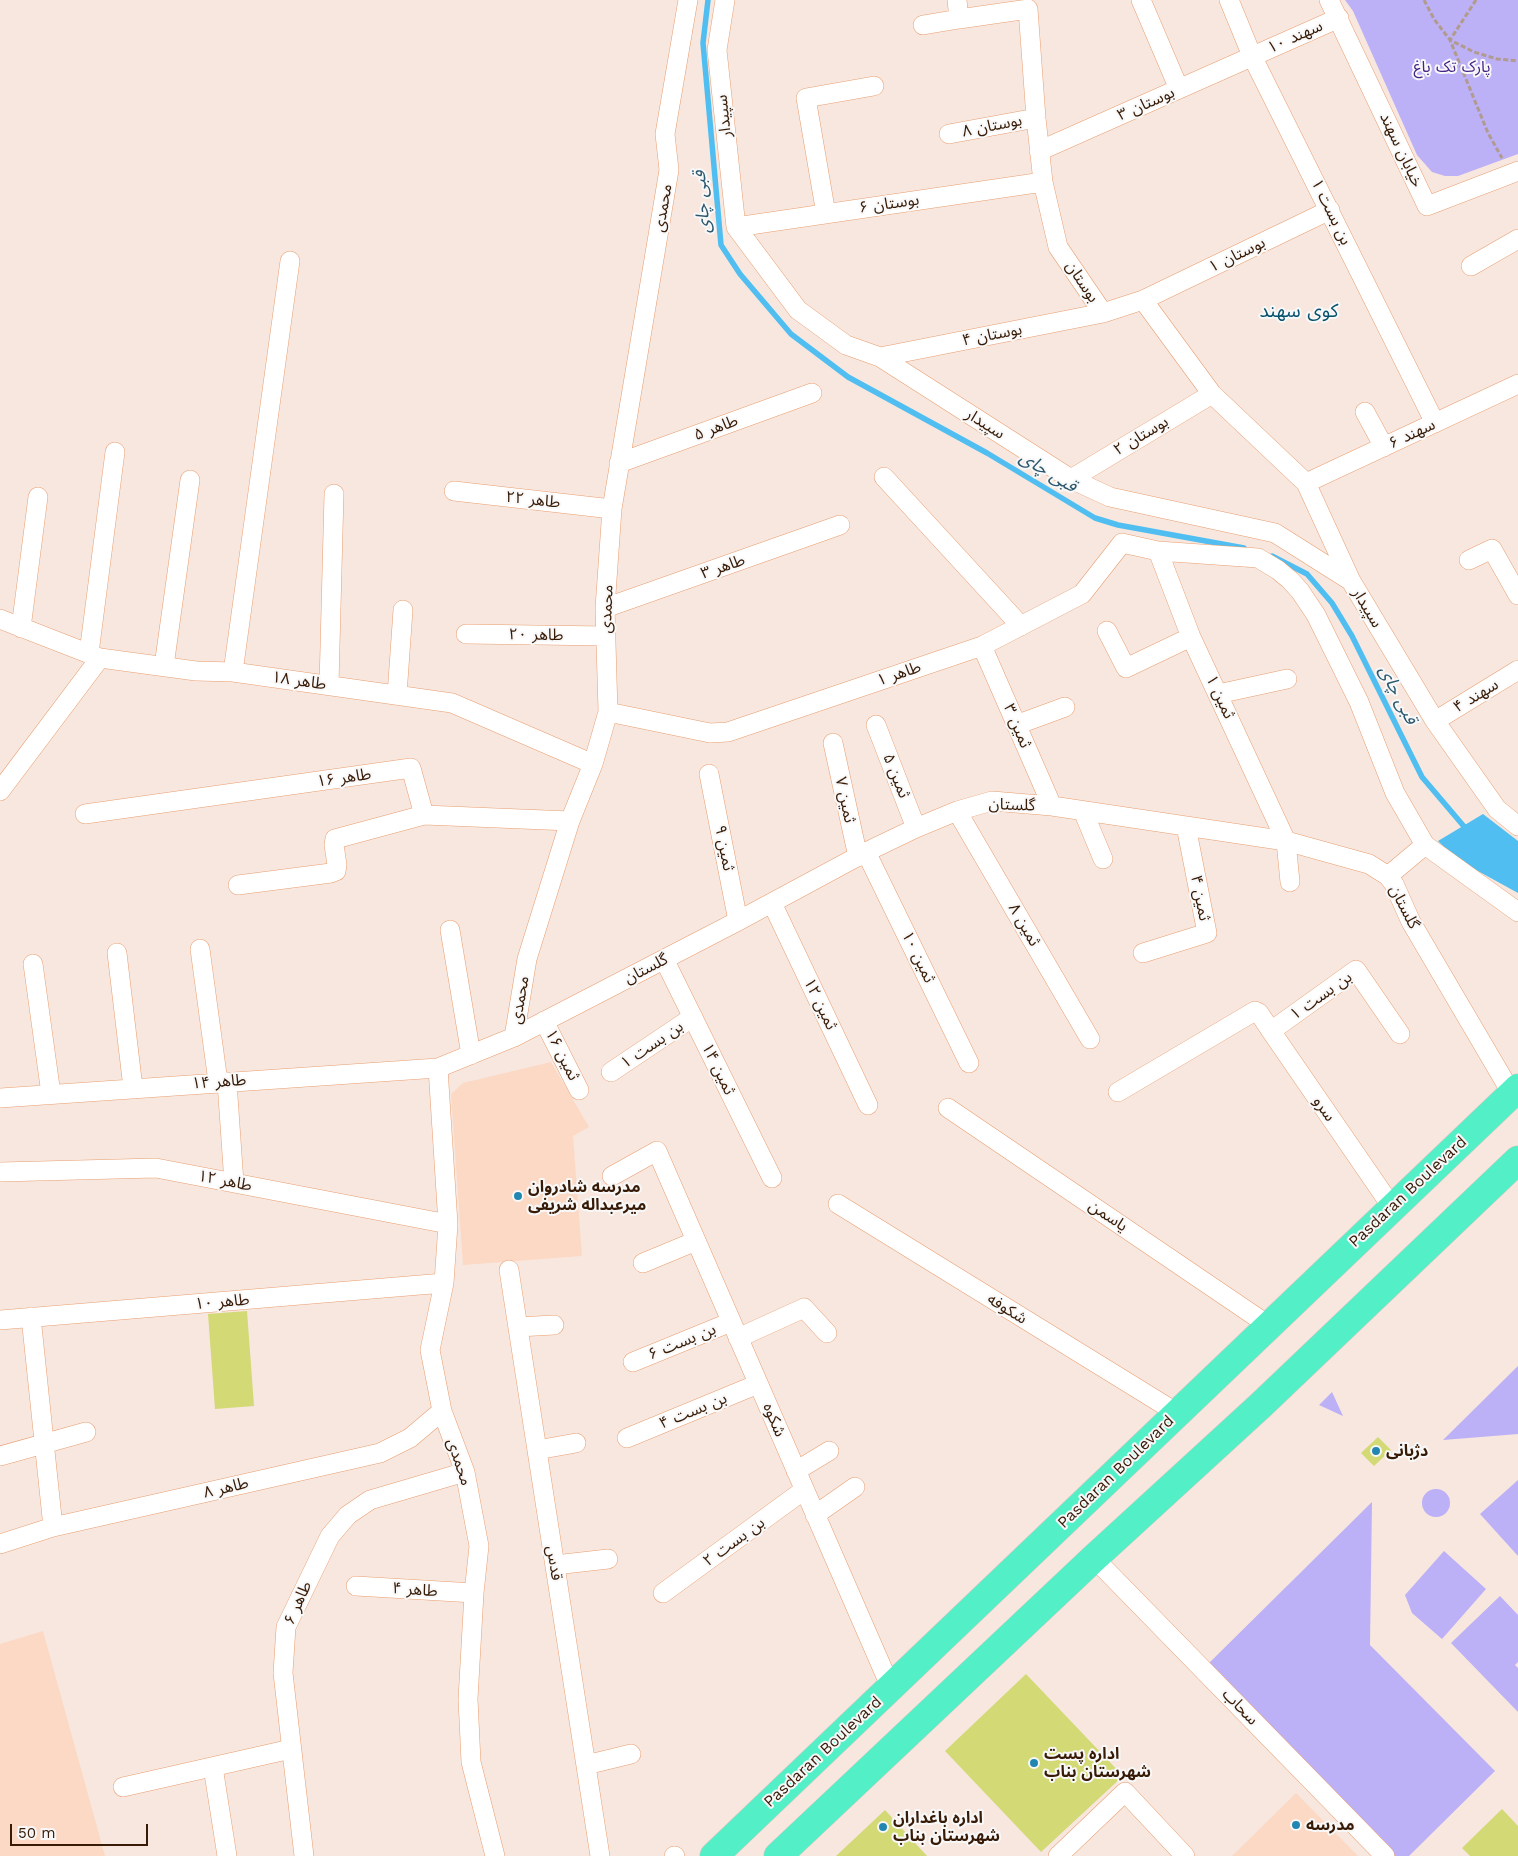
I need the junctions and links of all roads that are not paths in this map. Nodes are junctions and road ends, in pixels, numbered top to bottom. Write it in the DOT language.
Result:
graph roads {
  1 [pos="688,0"];
  2 [pos="725,0"];
  3 [pos="957,0"];
  4 [pos="1141,0"];
  5 [pos="1228,0"];
  6 [pos="1329,0"];
  7 [pos="1339,18"];
  8 [pos="959,19"];
  9 [pos="923,25"];
  10 [pos="1252,56"];
  11 [pos="874,86"];
  12 [pos="1179,89"];
  13 [pos="1036,118"];
  14 [pos="949,134"];
  15 [pos="1039,151"];
  16 [pos="1515,177"];
  17 [pos="1043,182"];
  18 [pos="1330,210"];
  19 [pos="826,214"];
  20 [pos="736,227"];
  21 [pos="1518,239"];
  22 [pos="290,261"];
  23 [pos="1471,266"];
  24 [pos="1143,300"];
  25 [pos="1103,313"];
  26 [pos="880,357"];
  27 [pos="1518,384"];
  28 [pos="812,393"];
  29 [pos="1212,394"];
  30 [pos="1365,412"];
  31 [pos="1435,423"];
  32 [pos="1384,447"];
  33 [pos="115,452"];
  34 [pos="620,463"];
  35 [pos="884,477"];
  36 [pos="1071,478"];
  37 [pos="190,480"];
  38 [pos="1306,483"];
  39 [pos="454,491"];
  40 [pos="334,494"];
  41 [pos="38,497"];
  42 [pos="612,509"];
  43 [pos="840,525"];
  44 [pos="1158,551"];
  45 [pos="1469,560"];
  46 [pos="1351,581"];
  47 [pos="1518,595"];
  48 [pos="606,608"];
  49 [pos="404,610"];
  50 [pos="0,619"];
  51 [pos="1021,626"];
  52 [pos="21,628"];
  53 [pos="1107,632"];
  54 [pos="466,634"];
  55 [pos="606,636"];
  56 [pos="1191,637"];
  57 [pos="982,646"];
  58 [pos="95,656"];
  59 [pos="164,666"];
  60 [pos="1518,670"];
  61 [pos="233,672"];
  62 [pos="1287,679"];
  63 [pos="329,686"];
  64 [pos="1218,694"];
  65 [pos="397,695"];
  66 [pos="1065,707"];
  67 [pos="608,712"];
  68 [pos="1435,721"];
  69 [pos="876,725"];
  70 [pos="1016,725"];
  71 [pos="833,742"];
  72 [pos="593,764"];
  73 [pos="709,774"];
  74 [pos="0,790"];
  75 [pos="1052,806"];
  76 [pos="1083,810"];
  77 [pos="958,811"];
  78 [pos="84,814"];
  79 [pos="424,815"];
  80 [pos="570,821"];
  81 [pos="1186,826"];
  82 [pos="1518,826"];
  83 [pos="916,828"];
  84 [pos="1286,842"];
  85 [pos="1425,845"];
  86 [pos="862,854"];
  87 [pos="1103,858"];
  88 [pos="1388,876"];
  89 [pos="1290,882"];
  90 [pos="238,885"];
  91 [pos="772,903"];
  92 [pos="1518,912"];
  93 [pos="738,921"];
  94 [pos="450,930"];
  95 [pos="200,949"];
  96 [pos="1142,952"];
  97 [pos="117,953"];
  98 [pos="664,960"];
  99 [pos="33,964"];
  100 [pos="693,1017"];
  101 [pos="544,1021"];
  102 [pos="1271,1031"];
  103 [pos="1400,1034"];
  104 [pos="514,1038"];
  105 [pos="1090,1038"];
  106 [pos="471,1055"];
  107 [pos="969,1063"];
  108 [pos="438,1068"];
  109 [pos="611,1072"];
  110 [pos="222,1082"];
  111 [pos="133,1088"];
  112 [pos="579,1090"];
  113 [pos="1515,1091"];
  114 [pos="1118,1092"];
  115 [pos="51,1094"];
  116 [pos="0,1098"];
  117 [pos="868,1105"];
  118 [pos="948,1108"];
  119 [pos="1518,1160"];
  120 [pos="0,1172"];
  121 [pos="612,1176"];
  122 [pos="772,1178"];
  123 [pos="234,1183"];
  124 [pos="838,1204"];
  125 [pos="1392,1207"];
  126 [pos="448,1224"];
  127 [pos="696,1241"];
  128 [pos="643,1263"];
  129 [pos="509,1270"];
  130 [pos="444,1283"];
  131 [pos="31,1318"];
  132 [pos="0,1320"];
  133 [pos="554,1325"];
  134 [pos="1268,1325"];
  135 [pos="518,1327"];
  136 [pos="735,1330"];
  137 [pos="827,1333"];
  138 [pos="632,1362"];
  139 [pos="758,1384"];
  140 [pos="442,1411"];
  141 [pos="1177,1413"];
  142 [pos="86,1432"];
  143 [pos="627,1438"];
  144 [pos="576,1443"];
  145 [pos="44,1444"];
  146 [pos="537,1450"];
  147 [pos="829,1451"];
  148 [pos="0,1456"];
  149 [pos="796,1471"];
  150 [pos="465,1472"];
  151 [pos="855,1487"];
  152 [pos="804,1490"];
  153 [pos="815,1515"];
  154 [pos="53,1527"];
  155 [pos="0,1544"];
  156 [pos="608,1558"];
  157 [pos="1094,1558"];
  158 [pos="555,1565"];
  159 [pos="356,1586"];
  160 [pos="663,1593"];
  161 [pos="474,1594"];
  162 [pos="890,1688"];
  163 [pos="291,1749"];
  164 [pos="631,1754"];
  165 [pos="586,1765"];
  166 [pos="213,1767"];
  167 [pos="123,1787"];
  168 [pos="226,1856"];
  169 [pos="304,1856"];
  170 [pos="495,1856"];
  171 [pos="600,1856"];
  172 [pos="714,1856"];
  173 [pos="778,1856"];
  174 [pos="1058,1856"];
  175 [pos="1185,1856"];
  176 [pos="1385,1856"];
  1 -- 34 [label="street, محمدی"];
  2 -- 20 [label="street, سپیدار"];
  3 -- 8 [label="street"];
  4 -- 12 [label="street"];
  5 -- 10 [label="street, بن بست ۱"];
  6 -- 7 [label="street, خیابان سهند"];
  7 -- 10 [label="street, سهند ۱۰"];
  7 -- 16 [label="street, خیابان سهند"];
  8 -- 9 [label="street"];
  8 -- 13 [label="street, بوستان"];
  10 -- 12 [label="street, بوستان ۳"];
  10 -- 18 [label="street, بن بست ۱"];
  11 -- 19 [label="street"];
  12 -- 15 [label="street, بوستان ۳"];
  13 -- 14 [label="street, بوستان ۸"];
  13 -- 15 [label="street, بوستان"];
  15 -- 17 [label="street, بوستان"];
  17 -- 19 [label="street, بوستان ۶"];
  17 -- 25 [label="street, بوستان"];
  18 -- 24 [label="street, بوستان ۱"];
  18 -- 31 [label="street, بن بست ۱"];
  19 -- 20 [label="street, بوستان ۶"];
  20 -- 26 [label="street, سپیدار"];
  21 -- 23 [label="street"];
  22 -- 61 [label="street"];
  24 -- 25 [label="street, بوستان"];
  24 -- 29 [label="street"];
  25 -- 26 [label="street, بوستان ۴"];
  26 -- 36 [label="street, سپیدار"];
  27 -- 31 [label="street, سهند ۶"];
  28 -- 34 [label="street, طاهر ۵"];
  29 -- 36 [label="street, بوستان ۲"];
  29 -- 38 [label="street"];
  30 -- 32 [label="street"];
  31 -- 32 [label="street, سهند ۶"];
  32 -- 38 [label="street, سهند ۶"];
  33 -- 58 [label="street"];
  34 -- 42 [label="street, محمدی"];
  35 -- 51 [label="street"];
  36 -- 46 [label="street, سپیدار"];
  37 -- 59 [label="street"];
  38 -- 46 [label="street"];
  39 -- 42 [label="street, طاهر ۲۲"];
  40 -- 63 [label="street"];
  41 -- 52 [label="street"];
  42 -- 48 [label="street, محمدی"];
  43 -- 48 [label="street, طاهر ۳"];
  44 -- 51 [label="street, طاهر ۱"];
  44 -- 56 [label="street, ثمین ۱"];
  44 -- 85 [label="street"];
  45 -- 47 [label="street"];
  46 -- 68 [label="street, سپیدار"];
  48 -- 55 [label="street, محمدی"];
  49 -- 65 [label="street"];
  50 -- 52 [label="street, طاهر ۱۸"];
  51 -- 57 [label="street, طاهر ۱"];
  52 -- 58 [label="street, طاهر ۱۸"];
  53 -- 56 [label="street"];
  54 -- 55 [label="street, طاهر ۲۰"];
  55 -- 67 [label="street, محمدی"];
  56 -- 64 [label="street, ثمین ۱"];
  57 -- 67 [label="street, طاهر ۱"];
  57 -- 70 [label="street, ثمین ۳"];
  58 -- 59 [label="street, طاهر ۱۸"];
  58 -- 74 [label="street"];
  59 -- 61 [label="street, طاهر ۱۸"];
  60 -- 68 [label="street, سهند ۴"];
  61 -- 63 [label="street, طاهر ۱۸"];
  62 -- 64 [label="street"];
  63 -- 65 [label="street, طاهر ۱۸"];
  64 -- 84 [label="street, ثمین ۱"];
  65 -- 72 [label="street, طاهر ۱۸"];
  66 -- 70 [label="street"];
  67 -- 72 [label="street, محمدی"];
  68 -- 82 [label="street, سپیدار"];
  69 -- 83 [label="street, ثمین ۵"];
  70 -- 75 [label="street, ثمین ۳"];
  71 -- 86 [label="street, ثمین ۷"];
  72 -- 80 [label="street, محمدی"];
  73 -- 93 [label="street, ثمین ۹"];
  75 -- 76 [label="street, گلستان"];
  75 -- 77 [label="street, گلستان"];
  76 -- 81 [label="street, گلستان"];
  76 -- 87 [label="street"];
  77 -- 83 [label="street, گلستان"];
  77 -- 105 [label="street, ثمین ۸"];
  78 -- 79 [label="street, طاهر ۱۶"];
  79 -- 80 [label="street"];
  79 -- 90 [label="street"];
  80 -- 104 [label="street, محمدی"];
  81 -- 84 [label="street, گلستان"];
  81 -- 96 [label="street, ثمین ۴"];
  83 -- 86 [label="street, گلستان"];
  84 -- 88 [label="street, گلستان"];
  84 -- 89 [label="street, ثمین ۱"];
  85 -- 88 [label="street"];
  85 -- 92 [label="street"];
  86 -- 91 [label="street, گلستان"];
  86 -- 107 [label="street, ثمین ۱۰"];
  88 -- 113 [label="street, گلستان"];
  91 -- 93 [label="street, گلستان"];
  91 -- 117 [label="street, ثمین ۱۲"];
  93 -- 98 [label="street, گلستان"];
  94 -- 106 [label="street"];
  95 -- 110 [label="street"];
  97 -- 111 [label="street"];
  98 -- 100 [label="street, ثمین ۱۴"];
  98 -- 101 [label="street, گلستان"];
  99 -- 115 [label="street"];
  100 -- 109 [label="street, بن بست ۱"];
  100 -- 122 [label="street, ثمین ۱۴"];
  101 -- 104 [label="street, گلستان"];
  101 -- 112 [label="street, ثمین ۱۶"];
  102 -- 103 [label="street, بن بست ۱"];
  102 -- 114 [label="street, سرو"];
  102 -- 125 [label="street, سرو"];
  104 -- 106 [label="street, گلستان"];
  106 -- 108 [label="street, گلستان"];
  108 -- 110 [label="street, طاهر ۱۴"];
  108 -- 126 [label="street, محمدی"];
  110 -- 111 [label="street, طاهر ۱۴"];
  110 -- 123 [label="street"];
  111 -- 115 [label="street, طاهر ۱۴"];
  113 -- 125 [label="highway, Pasdaran Boulevard"];
  115 -- 116 [label="street, طاهر ۱۴"];
  118 -- 134 [label="street, یاسمن"];
  119 -- 157 [label="highway"];
  120 -- 123 [label="street, طاهر ۱۲"];
  121 -- 127 [label="street, شکوه"];
  123 -- 126 [label="street, طاهر ۱۲"];
  124 -- 141 [label="street, شکوفه"];
  125 -- 134 [label="highway, Pasdaran Boulevard"];
  126 -- 130 [label="street, محمدی"];
  127 -- 128 [label="street"];
  127 -- 136 [label="street, شکوه"];
  129 -- 135 [label="street, قدس"];
  130 -- 131 [label="street, طاهر ۱۰"];
  130 -- 140 [label="street, محمدی"];
  131 -- 132 [label="street, طاهر ۱۰"];
  131 -- 145 [label="street"];
  133 -- 135 [label="street"];
  134 -- 141 [label="highway, Pasdaran Boulevard"];
  135 -- 146 [label="street, قدس"];
  136 -- 137 [label="street, بن بست ۶"];
  136 -- 138 [label="street, بن بست ۶"];
  136 -- 139 [label="street, شکوه"];
  139 -- 143 [label="street, بن بست ۴"];
  139 -- 149 [label="street, شکوه"];
  140 -- 150 [label="street, محمدی"];
  140 -- 154 [label="street, طاهر ۸"];
  141 -- 162 [label="highway, Pasdaran Boulevard"];
  142 -- 145 [label="street"];
  144 -- 146 [label="street"];
  145 -- 148 [label="street"];
  145 -- 154 [label="street"];
  146 -- 158 [label="street, قدس"];
  147 -- 149 [label="street"];
  149 -- 152 [label="street, شکوه"];
  150 -- 161 [label="street, محمدی"];
  150 -- 163 [label="street, طاهر ۶"];
  151 -- 153 [label="street"];
  152 -- 153 [label="street, شکوه"];
  152 -- 160 [label="street, بن بست ۲"];
  153 -- 162 [label="street, شکوه"];
  154 -- 155 [label="street, طاهر ۸"];
  156 -- 158 [label="street"];
  157 -- 173 [label="highway"];
  157 -- 176 [label="street, سحاب"];
  158 -- 165 [label="street, قدس"];
  159 -- 161 [label="street, طاهر ۴"];
  161 -- 170 [label="street, محمدی"];
  162 -- 172 [label="highway, Pasdaran Boulevard"];
  163 -- 166 [label="street"];
  163 -- 169 [label="street, طاهر ۶"];
  164 -- 165 [label="street"];
  165 -- 171 [label="street, قدس"];
  166 -- 167 [label="street"];
  166 -- 168 [label="street"];
  174 -- 175 [label="street"];
}
